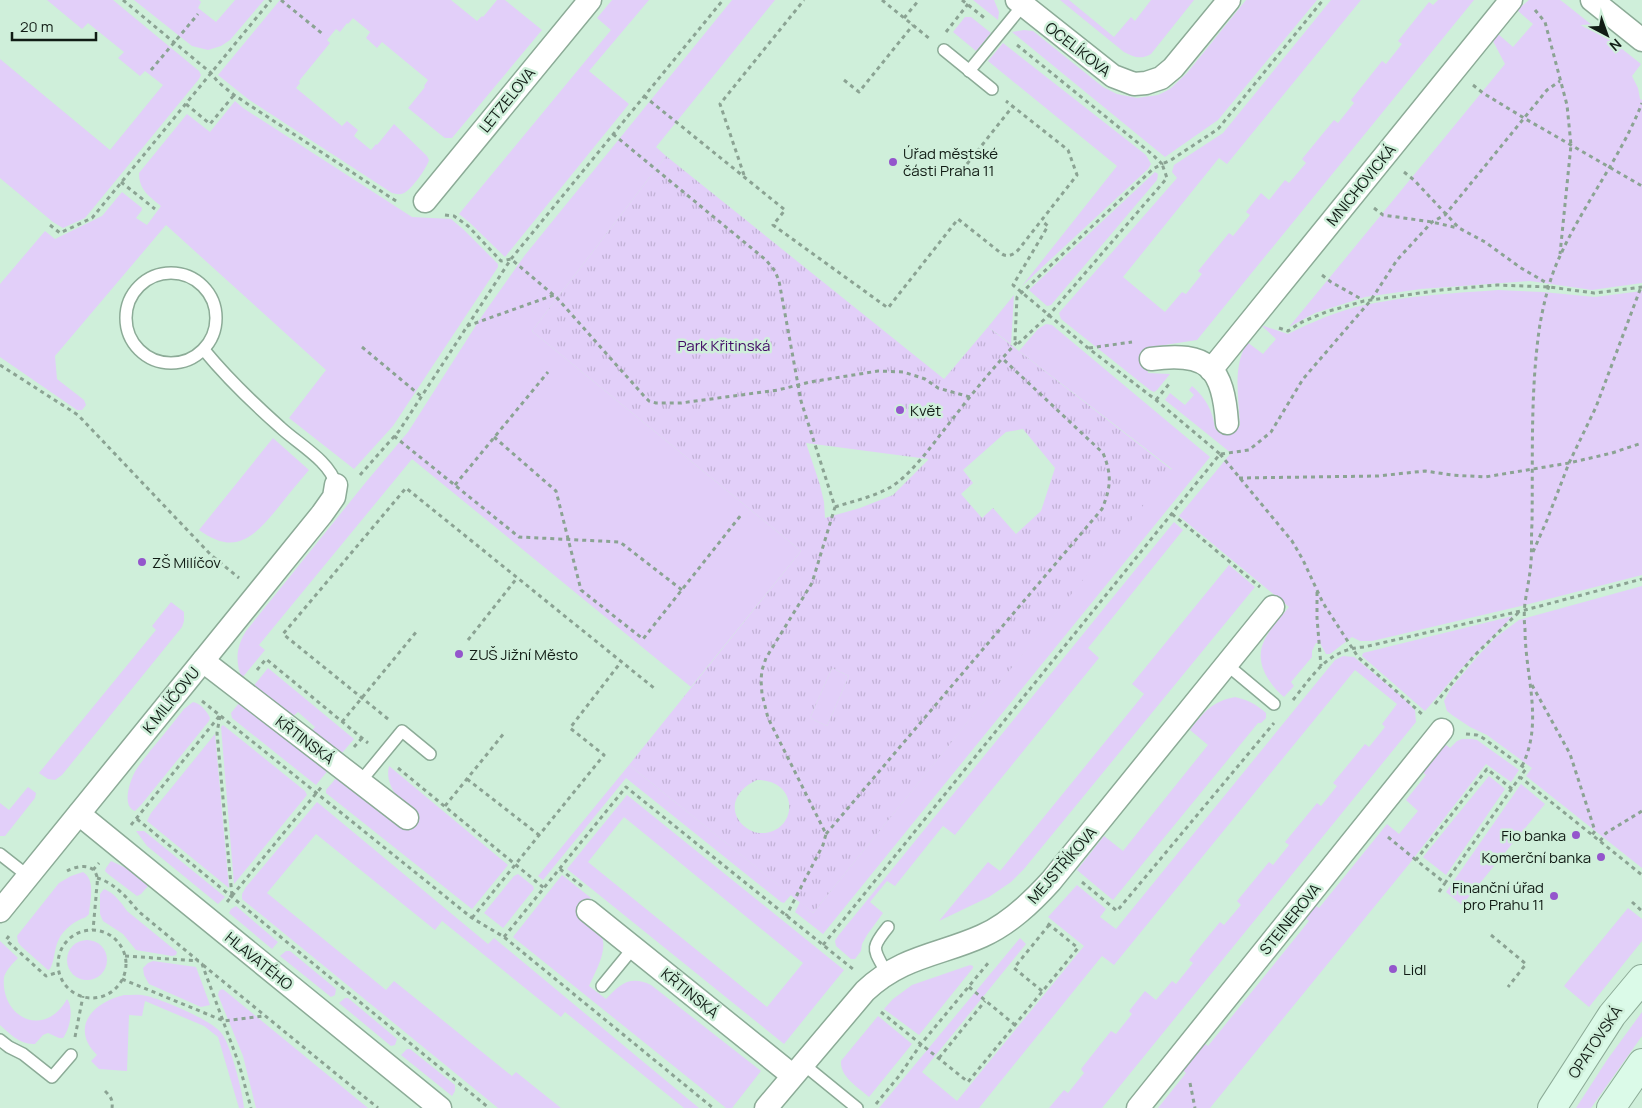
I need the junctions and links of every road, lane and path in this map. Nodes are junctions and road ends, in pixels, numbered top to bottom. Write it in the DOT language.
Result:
graph roads {
  1 [pos="123,0"];
  2 [pos="271,0"];
  3 [pos="282,0"];
  4 [pos="590,0"];
  5 [pos="724,0"];
  6 [pos="804,0"];
  7 [pos="882,0"];
  8 [pos="919,0"];
  9 [pos="962,0"];
  10 [pos="1229,0"];
  11 [pos="1323,0"];
  12 [pos="1592,0"];
  13 [pos="1020,2"];
  14 [pos="1521,3"];
  15 [pos="968,4"];
  16 [pos="198,14"];
  17 [pos="904,18"];
  18 [pos="913,24"];
  19 [pos="949,28"];
  20 [pos="1001,32"];
  21 [pos="324,35"];
  22 [pos="1642,40"];
  23 [pos="174,43"];
  24 [pos="944,50"];
  25 [pos="151,70"];
  26 [pos="970,70"];
  27 [pos="1454,70"];
  28 [pos="211,73"];
  29 [pos="844,80"];
  30 [pos="1560,81"];
  31 [pos="992,89"];
  32 [pos="234,95"];
  33 [pos="644,96"];
  34 [pos="1642,103"];
  35 [pos="186,104"];
  36 [pos="1012,106"];
  37 [pos="1524,118"];
  38 [pos="613,134"];
  39 [pos="1571,145"];
  40 [pos="1385,156"];
  41 [pos="967,164"];
  42 [pos="1162,164"];
  43 [pos="1610,166"];
  44 [pos="745,177"];
  45 [pos="121,182"];
  46 [pos="1642,186"];
  47 [pos="1355,192"];
  48 [pos="402,205"];
  49 [pos="432,208"];
  50 [pos="155,209"];
  51 [pos="1446,215"];
  52 [pos="1042,221"];
  53 [pos="1432,222"];
  54 [pos="50,225"];
  55 [pos="1459,228"];
  56 [pos="1559,257"];
  57 [pos="1301,258"];
  58 [pos="511,259"];
  59 [pos="1642,286"];
  60 [pos="1549,287"];
  61 [pos="1021,292"];
  62 [pos="554,295"];
  63 [pos="1371,300"];
  64 [pos="1364,301"];
  65 [pos="1049,316"];
  66 [pos="1255,316"];
  67 [pos="466,326"];
  68 [pos="1017,342"];
  69 [pos="362,347"];
  70 [pos="204,350"];
  71 [pos="1003,359"];
  72 [pos="1152,359"];
  73 [pos="0,364"];
  74 [pos="1211,370"];
  75 [pos="548,372"];
  76 [pos="797,385"];
  77 [pos="422,397"];
  78 [pos="970,397"];
  79 [pos="1227,423"];
  80 [pos="394,436"];
  81 [pos="494,437"];
  82 [pos="1642,444"];
  83 [pos="1220,454"];
  84 [pos="1569,463"];
  85 [pos="1533,469"];
  86 [pos="1239,478"];
  87 [pos="336,485"];
  88 [pos="454,485"];
  89 [pos="835,507"];
  90 [pos="1172,514"];
  91 [pos="741,515"];
  92 [pos="568,539"];
  93 [pos="1531,554"];
  94 [pos="517,578"];
  95 [pos="1642,579"];
  96 [pos="241,580"];
  97 [pos="682,590"];
  98 [pos="1317,590"];
  99 [pos="1267,597"];
  100 [pos="1523,610"];
  101 [pos="417,631"];
  102 [pos="468,640"];
  103 [pos="1352,648"];
  104 [pos="203,661"];
  105 [pos="621,662"];
  106 [pos="1226,664"];
  107 [pos="1321,666"];
  108 [pos="1530,682"];
  109 [pos="183,685"];
  110 [pos="654,688"];
  111 [pos="240,691"];
  112 [pos="362,698"];
  113 [pos="1274,704"];
  114 [pos="1290,704"];
  115 [pos="220,715"];
  116 [pos="1277,719"];
  117 [pos="342,722"];
  118 [pos="1434,723"];
  119 [pos="402,731"];
  120 [pos="505,732"];
  121 [pos="362,738"];
  122 [pos="430,754"];
  123 [pos="339,766"];
  124 [pos="1522,766"];
  125 [pos="1520,777"];
  126 [pos="467,779"];
  127 [pos="360,782"];
  128 [pos="1512,789"];
  129 [pos="317,793"];
  130 [pos="445,806"];
  131 [pos="1642,810"];
  132 [pos="79,814"];
  133 [pos="407,818"];
  134 [pos="136,819"];
  135 [pos="826,834"];
  136 [pos="1592,834"];
  137 [pos="539,835"];
  138 [pos="1600,841"];
  139 [pos="115,844"];
  140 [pos="0,854"];
  141 [pos="93,870"];
  142 [pos="65,872"];
  143 [pos="1642,875"];
  144 [pos="28,876"];
  145 [pos="97,878"];
  146 [pos="1445,883"];
  147 [pos="1089,888"];
  148 [pos="1438,892"];
  149 [pos="232,896"];
  150 [pos="1632,902"];
  151 [pos="0,911"];
  152 [pos="588,911"];
  153 [pos="1642,911"];
  154 [pos="786,916"];
  155 [pos="472,918"];
  156 [pos="1045,921"];
  157 [pos="211,922"];
  158 [pos="1049,925"];
  159 [pos="888,927"];
  160 [pos="93,930"];
  161 [pos="12,932"];
  162 [pos="1492,935"];
  163 [pos="504,937"];
  164 [pos="823,945"];
  165 [pos="634,947"];
  166 [pos="125,956"];
  167 [pos="993,956"];
  168 [pos="199,961"];
  169 [pos="202,964"];
  170 [pos="882,965"];
  171 [pos="853,969"];
  172 [pos="59,972"];
  173 [pos="847,976"];
  174 [pos="1642,978"];
  175 [pos="122,979"];
  176 [pos="602,986"];
  177 [pos="1508,986"];
  178 [pos="968,987"];
  179 [pos="865,990"];
  180 [pos="1042,991"];
  181 [pos="83,996"];
  182 [pos="986,1001"];
  183 [pos="264,1016"];
  184 [pos="224,1021"];
  185 [pos="1015,1025"];
  186 [pos="0,1040"];
  187 [pos="921,1044"];
  188 [pos="71,1055"];
  189 [pos="939,1058"];
  190 [pos="1642,1063"];
  191 [pos="798,1069"];
  192 [pos="105,1091"];
  193 [pos="112,1108"];
  194 [pos="251,1108"];
  195 [pos="378,1108"];
  196 [pos="440,1108"];
  197 [pos="489,1108"];
  198 [pos="713,1108"];
  199 [pos="766,1108"];
  200 [pos="857,1108"];
  201 [pos="873,1108"];
  202 [pos="1138,1108"];
  203 [pos="1552,1108"];
  204 [pos="1611,1108"];
  1 -- 23 [label="path"];
  2 -- 28 [label="path"];
  3 -- 21 [label="path"];
  4 -- 49 [label="street, LETZELOVA"];
  5 -- 33 [label="path"];
  6 -- 44 [label="path"];
  7 -- 17 [label="path"];
  8 -- 17 [label="path"];
  9 -- 15 [label="path"];
  10 -- 13 [label="street, OCELÍKOVA"];
  11 -- 42 [label="path"];
  12 -- 22 [label="street"];
  13 -- 20 [label="lane"];
  14 -- 27 [label="street, MNICHOVICKÁ"];
  14 -- 30 [label="path"];
  15 -- 19 [label="path"];
  15 -- 20 [label="path"];
  16 -- 23 [label="path"];
  17 -- 18 [label="path"];
  18 -- 24 [label="path"];
  18 -- 29 [label="path"];
  20 -- 26 [label="lane"];
  20 -- 42 [label="path"];
  23 -- 25 [label="path"];
  23 -- 28 [label="path"];
  24 -- 26 [label="lane"];
  26 -- 31 [label="lane"];
  27 -- 37 [label="path"];
  27 -- 40 [label="street, MNICHOVICKÁ"];
  28 -- 32 [label="path"];
  28 -- 35 [label="path"];
  30 -- 37 [label="path"];
  30 -- 39 [label="path"];
  31 -- 36 [label="path"];
  32 -- 35 [label="path"];
  32 -- 48 [label="path"];
  33 -- 38 [label="path"];
  33 -- 44 [label="path"];
  34 -- 43 [label="path"];
  35 -- 45 [label="path"];
  36 -- 41 [label="path"];
  36 -- 52 [label="path"];
  37 -- 39 [label="path"];
  37 -- 51 [label="path"];
  38 -- 58 [label="path"];
  38 -- 76 [label="path"];
  39 -- 43 [label="path"];
  39 -- 56 [label="path"];
  40 -- 47 [label="street, MNICHOVICKÁ"];
  40 -- 51 [label="path"];
  42 -- 61 [label="path"];
  42 -- 65 [label="path"];
  43 -- 46 [label="path"];
  43 -- 56 [label="path"];
  44 -- 52 [label="path"];
  45 -- 50 [label="path"];
  45 -- 54 [label="path"];
  47 -- 53 [label="path"];
  47 -- 57 [label="street, MNICHOVICKÁ"];
  49 -- 58 [label="path"];
  51 -- 53 [label="path"];
  51 -- 55 [label="path"];
  52 -- 61 [label="path"];
  53 -- 55 [label="path"];
  53 -- 63 [label="path"];
  55 -- 60 [label="path"];
  56 -- 60 [label="path"];
  57 -- 64 [label="path"];
  57 -- 66 [label="street, MNICHOVICKÁ"];
  58 -- 62 [label="path"];
  58 -- 67 [label="path"];
  59 -- 60 [label="path"];
  59 -- 84 [label="path"];
  60 -- 63 [label="path"];
  60 -- 85 [label="path"];
  61 -- 65 [label="path"];
  61 -- 68 [label="path"];
  62 -- 67 [label="path"];
  62 -- 76 [label="path"];
  63 -- 64 [label="path"];
  63 -- 83 [label="path"];
  64 -- 66 [label="path"];
  65 -- 68 [label="path"];
  65 -- 83 [label="path"];
  66 -- 74 [label="street, MNICHOVICKÁ"];
  67 -- 77 [label="path"];
  68 -- 71 [label="path"];
  69 -- 77 [label="path"];
  70 -- 70 [label="lane"];
  70 -- 87 [label="lane"];
  71 -- 78 [label="path"];
  71 -- 135 [label="path"];
  72 -- 74 [label="street"];
  73 -- 96 [label="path"];
  74 -- 79 [label="street"];
  75 -- 81 [label="path"];
  76 -- 78 [label="path"];
  76 -- 89 [label="path"];
  77 -- 80 [label="path"];
  78 -- 89 [label="path"];
  80 -- 87 [label="path"];
  80 -- 88 [label="path"];
  81 -- 88 [label="path"];
  81 -- 92 [label="path"];
  82 -- 84 [label="path"];
  83 -- 86 [label="path"];
  83 -- 90 [label="path"];
  84 -- 85 [label="path"];
  84 -- 93 [label="path"];
  85 -- 86 [label="path"];
  85 -- 93 [label="path"];
  86 -- 98 [label="path"];
  87 -- 104 [label="street, K MILÍČOVU"];
  88 -- 92 [label="path"];
  89 -- 135 [label="path"];
  90 -- 99 [label="path"];
  90 -- 164 [label="path"];
  91 -- 97 [label="path"];
  92 -- 97 [label="path"];
  92 -- 97 [label="path"];
  93 -- 100 [label="path"];
  94 -- 102 [label="path"];
  94 -- 105 [label="path"];
  94 -- 112 [label="path"];
  95 -- 100 [label="path"];
  98 -- 103 [label="path"];
  98 -- 107 [label="path"];
  99 -- 106 [label="street, MEJSTŘÍKOVA"];
  100 -- 103 [label="path"];
  100 -- 108 [label="path"];
  100 -- 118 [label="path"];
  101 -- 112 [label="path"];
  103 -- 107 [label="path"];
  103 -- 118 [label="path"];
  104 -- 109 [label="street, K MILÍČOVU"];
  104 -- 111 [label="street, KŘTINSKÁ"];
  105 -- 110 [label="path"];
  105 -- 137 [label="path"];
  106 -- 113 [label="lane"];
  106 -- 170 [label="street, MEJSTŘÍKOVA"];
  107 -- 114 [label="path"];
  108 -- 124 [label="path"];
  108 -- 136 [label="path"];
  109 -- 115 [label="path"];
  109 -- 132 [label="street, K MILÍČOVU"];
  111 -- 115 [label="path"];
  111 -- 123 [label="street, KŘTINSKÁ"];
  112 -- 117 [label="path"];
  112 -- 119 [label="path"];
  115 -- 129 [label="path"];
  115 -- 134 [label="path"];
  115 -- 149 [label="path"];
  116 -- 147 [label="path"];
  118 -- 124 [label="path"];
  118 -- 202 [label="street, STEINEROVA"];
  119 -- 122 [label="lane"];
  119 -- 127 [label="lane"];
  120 -- 126 [label="path"];
  121 -- 123 [label="path"];
  123 -- 127 [label="street, KŘTINSKÁ"];
  123 -- 129 [label="path"];
  124 -- 125 [label="path"];
  125 -- 128 [label="path"];
  125 -- 136 [label="path"];
  126 -- 130 [label="path"];
  126 -- 137 [label="path"];
  127 -- 133 [label="street, KŘTINSKÁ"];
  128 -- 146 [label="path"];
  128 -- 146 [label="path"];
  129 -- 149 [label="path"];
  129 -- 155 [label="path"];
  131 -- 138 [label="path"];
  132 -- 139 [label="street, HLAVATÉHO"];
  132 -- 144 [label="street, K MILÍČOVU"];
  134 -- 139 [label="path"];
  134 -- 149 [label="path"];
  135 -- 154 [label="path"];
  136 -- 138 [label="path"];
  137 -- 155 [label="path"];
  138 -- 143 [label="path"];
  139 -- 141 [label="path"];
  139 -- 157 [label="street, HLAVATÉHO"];
  140 -- 144 [label="lane"];
  141 -- 142 [label="path"];
  141 -- 145 [label="path"];
  144 -- 151 [label="street, K MILÍČOVU"];
  145 -- 160 [label="path"];
  145 -- 168 [label="path"];
  146 -- 148 [label="path"];
  149 -- 157 [label="path"];
  149 -- 197 [label="path"];
  150 -- 153 [label="path"];
  152 -- 165 [label="street, KŘTINSKÁ"];
  154 -- 163 [label="path"];
  154 -- 164 [label="path"];
  155 -- 163 [label="path"];
  156 -- 158 [label="path"];
  157 -- 196 [label="street, HLAVATÉHO"];
  158 -- 180 [label="path"];
  158 -- 180 [label="path"];
  159 -- 170 [label="lane"];
  160 -- 166 [label="path"];
  160 -- 172 [label="path"];
  161 -- 172 [label="path"];
  162 -- 177 [label="path"];
  163 -- 198 [label="path"];
  164 -- 171 [label="path"];
  165 -- 176 [label="lane"];
  165 -- 191 [label="street, KŘTINSKÁ"];
  166 -- 168 [label="path"];
  166 -- 175 [label="path"];
  167 -- 178 [label="path"];
  168 -- 169 [label="path"];
  169 -- 183 [label="path"];
  169 -- 184 [label="path"];
  170 -- 171 [label="path"];
  170 -- 179 [label="street, MEJSTŘÍKOVA"];
  171 -- 173 [label="path"];
  171 -- 179 [label="path"];
  172 -- 181 [label="path"];
  174 -- 203 [label="main road, OPATOVSKÁ"];
  175 -- 181 [label="path"];
  175 -- 184 [label="path"];
  178 -- 182 [label="path"];
  178 -- 187 [label="path"];
  179 -- 187 [label="path"];
  179 -- 191 [label="street, MEJSTŘÍKOVA"];
  180 -- 185 [label="path"];
  181 -- 188 [label="path"];
  182 -- 185 [label="path"];
  182 -- 189 [label="path"];
  183 -- 184 [label="path"];
  183 -- 195 [label="path"];
  184 -- 194 [label="path"];
  185 -- 189 [label="path"];
  186 -- 188 [label="lane"];
  187 -- 189 [label="path"];
  187 -- 201 [label="path"];
  190 -- 204 [label="main road"];
  191 -- 199 [label="street, MEJSTŘÍKOVA"];
  191 -- 200 [label="lane"];
  192 -- 193 [label="path"];
}
